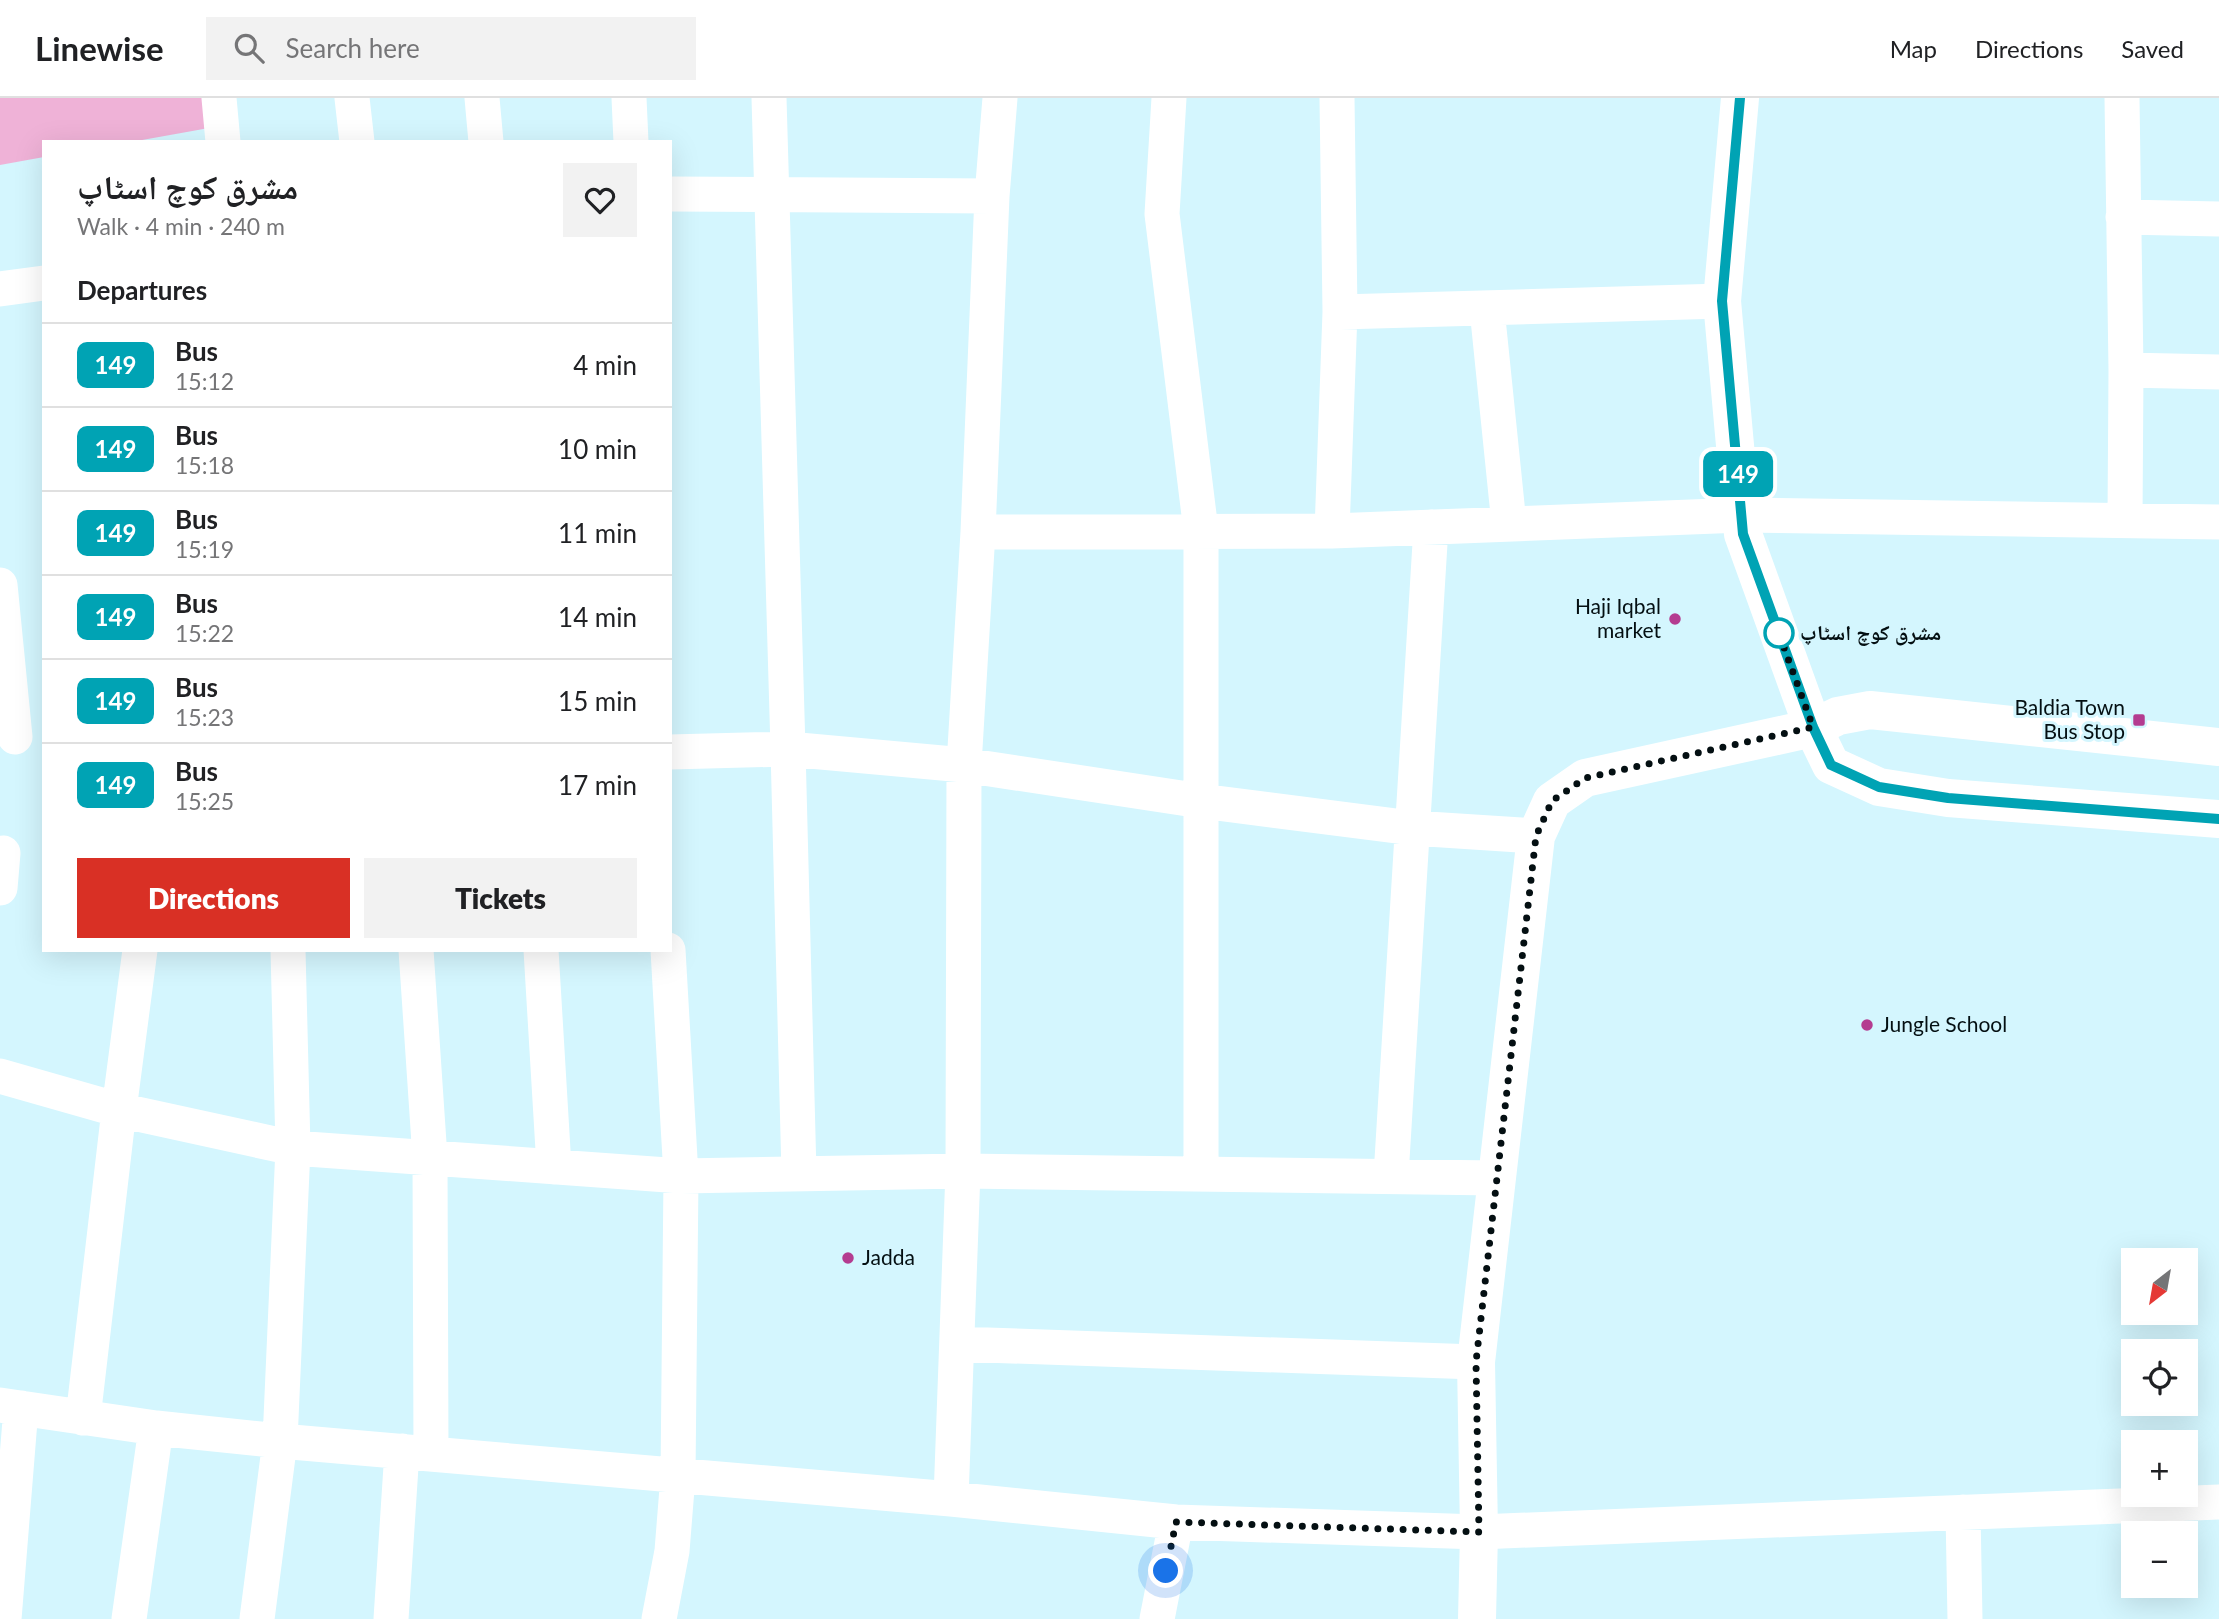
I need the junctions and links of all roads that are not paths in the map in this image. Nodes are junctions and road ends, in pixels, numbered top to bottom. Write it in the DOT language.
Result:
graph roads {
  1 [pos="219,98"];
  2 [pos="352,98"];
  3 [pos="482,98"];
  4 [pos="629,98"];
  5 [pos="769,98"];
  6 [pos="1000,98"];
  7 [pos="1169,98"];
  8 [pos="1337,98"];
  9 [pos="1740,98"];
  10 [pos="2122,98"];
  11 [pos="223,140"];
  12 [pos="357,140"];
  13 [pos="486,140"];
  14 [pos="631,140"];
  15 [pos="672,194"];
  16 [pos="772,195"];
  17 [pos="992,196"];
  18 [pos="2123,217"];
  19 [pos="2219,219"];
  20 [pos="42,283"];
  21 [pos="0,289"];
  22 [pos="1722,301"];
  23 [pos="1487,309"];
  24 [pos="1340,312"];
  25 [pos="2126,370"];
  26 [pos="2219,372"];
  27 [pos="1742,515"];
  28 [pos="2125,519"];
  29 [pos="2219,522"];
  30 [pos="1509,524"];
  31 [pos="1431,527"];
  32 [pos="1201,531"];
  33 [pos="1332,531"];
  34 [pos="978,532"];
  35 [pos="0,585"];
  36 [pos="1813,727"];
  37 [pos="15,737"];
  38 [pos="2219,747"];
  39 [pos="789,749"];
  40 [pos="672,752"];
  41 [pos="964,765"];
  42 [pos="1200,801"];
  43 [pos="2219,819"];
  44 [pos="1412,828"];
  45 [pos="1536,836"];
  46 [pos="3,853"];
  47 [pos="0,887"];
  48 [pos="140,952"];
  49 [pos="288,952"];
  50 [pos="416,952"];
  51 [pos="541,952"];
  52 [pos="668,952"];
  53 [pos="0,1076"];
  54 [pos="119,1110"];
  55 [pos="293,1148"];
  56 [pos="430,1158"];
  57 [pos="554,1167"];
  58 [pos="963,1171"];
  59 [pos="799,1174"];
  60 [pos="1200,1174"];
  61 [pos="681,1176"];
  62 [pos="1391,1176"];
  63 [pos="1497,1178"];
  64 [pos="957,1344"];
  65 [pos="1476,1362"];
  66 [pos="11,1406"];
  67 [pos="83,1418"];
  68 [pos="156,1428"];
  69 [pos="280,1441"];
  70 [pos="416,1453"];
  71 [pos="678,1476"];
  72 [pos="951,1499"];
  73 [pos="2219,1502"];
  74 [pos="1963,1512"];
  75 [pos="1176,1522"];
  76 [pos="1479,1532"];
  77 [pos="4,1619"];
  78 [pos="128,1619"];
  79 [pos="257,1619"];
  80 [pos="391,1619"];
  81 [pos="659,1619"];
  82 [pos="1157,1619"];
  83 [pos="1477,1619"];
  84 [pos="1965,1619"];
  1 -- 11 [label="street"];
  2 -- 12 [label="street"];
  3 -- 13 [label="street"];
  4 -- 14 [label="street"];
  5 -- 16 [label="street"];
  6 -- 17 [label="street"];
  7 -- 32 [label="street"];
  8 -- 24 [label="street"];
  9 -- 22 [label="main road"];
  10 -- 18 [label="street"];
  15 -- 16 [label="street"];
  16 -- 17 [label="street"];
  16 -- 39 [label="street"];
  17 -- 34 [label="street"];
  18 -- 19 [label="street"];
  18 -- 25 [label="street"];
  20 -- 21 [label="street"];
  22 -- 23 [label="street"];
  22 -- 27 [label="main road"];
  23 -- 24 [label="street"];
  23 -- 30 [label="street"];
  24 -- 33 [label="street"];
  25 -- 26 [label="street"];
  25 -- 28 [label="street"];
  27 -- 28 [label="street"];
  27 -- 30 [label="street"];
  27 -- 36 [label="main road"];
  28 -- 29 [label="street"];
  30 -- 31 [label="street"];
  31 -- 33 [label="street"];
  31 -- 44 [label="street"];
  32 -- 33 [label="street"];
  32 -- 34 [label="street"];
  32 -- 42 [label="street"];
  34 -- 41 [label="street"];
  35 -- 37 [label="street"];
  36 -- 38 [label="main road"];
  36 -- 43 [label="main road"];
  36 -- 45 [label="main road"];
  39 -- 40 [label="street"];
  39 -- 41 [label="street"];
  39 -- 59 [label="street"];
  41 -- 42 [label="street"];
  41 -- 58 [label="street"];
  42 -- 44 [label="street"];
  42 -- 60 [label="street"];
  44 -- 45 [label="street"];
  44 -- 62 [label="street"];
  45 -- 63 [label="main road"];
  46 -- 47 [label="street"];
  48 -- 54 [label="street"];
  49 -- 55 [label="street"];
  50 -- 56 [label="street"];
  51 -- 57 [label="street"];
  52 -- 61 [label="street"];
  53 -- 54 [label="street"];
  54 -- 55 [label="street"];
  54 -- 67 [label="street"];
  55 -- 56 [label="street"];
  55 -- 69 [label="street"];
  56 -- 57 [label="street"];
  56 -- 70 [label="street"];
  57 -- 61 [label="street"];
  58 -- 59 [label="street"];
  58 -- 60 [label="street"];
  58 -- 64 [label="street"];
  59 -- 61 [label="street"];
  60 -- 62 [label="street"];
  61 -- 71 [label="street"];
  62 -- 63 [label="street"];
  63 -- 65 [label="main road"];
  64 -- 65 [label="street"];
  64 -- 72 [label="street"];
  65 -- 76 [label="main road"];
  66 -- 67 [label="street"];
  66 -- 77 [label="street"];
  67 -- 68 [label="street"];
  68 -- 69 [label="street"];
  68 -- 78 [label="street"];
  69 -- 70 [label="street"];
  69 -- 79 [label="street"];
  70 -- 71 [label="street"];
  70 -- 80 [label="street"];
  71 -- 72 [label="street"];
  71 -- 81 [label="street"];
  72 -- 75 [label="street"];
  73 -- 74 [label="street"];
  74 -- 76 [label="street"];
  74 -- 84 [label="street"];
  75 -- 76 [label="street"];
  75 -- 82 [label="street"];
  76 -- 83 [label="main road"];
}
